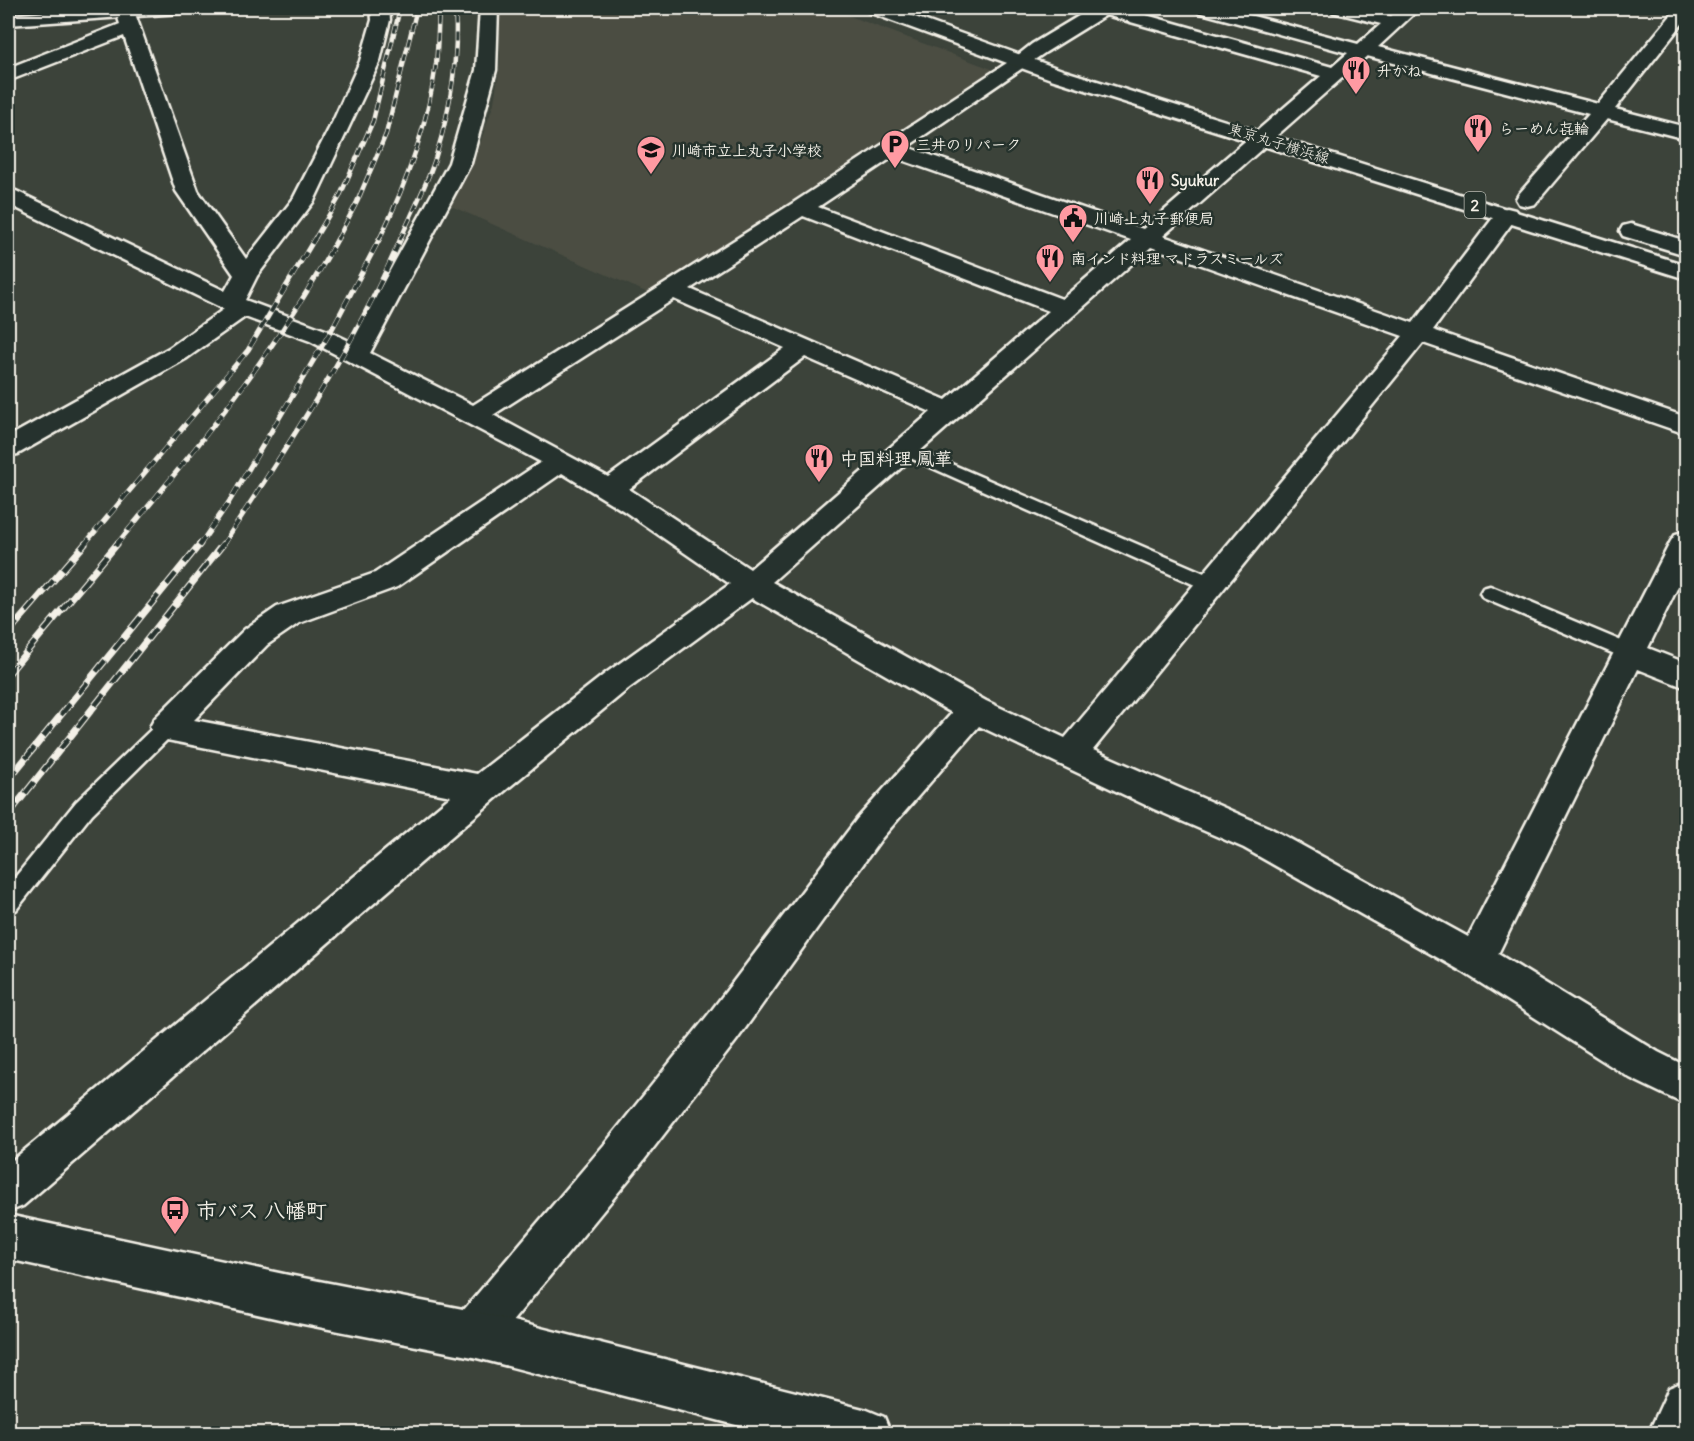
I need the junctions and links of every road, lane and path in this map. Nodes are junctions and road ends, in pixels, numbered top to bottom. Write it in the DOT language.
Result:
graph roads {
  1 [pos="180,8"];
  2 [pos="380,8"];
  3 [pos="489,8"];
  4 [pos="874,8"];
  5 [pos="926,8"];
  6 [pos="1104,8"];
  7 [pos="1204,8"];
  8 [pos="1339,8"];
  9 [pos="1411,8"];
  10 [pos="1686,8"];
  11 [pos="126,15"];
  12 [pos="8,20"];
  13 [pos="1394,22"];
  14 [pos="975,25"];
  15 [pos="1017,40"];
  16 [pos="1039,48"];
  17 [pos="1362,50"];
  18 [pos="1061,55"];
  19 [pos="1020,63"];
  20 [pos="1335,74"];
  21 [pos="8,75"];
  22 [pos="1604,111"];
  23 [pos="1268,125"];
  24 [pos="1302,129"];
  25 [pos="1686,133"];
  26 [pos="891,149"];
  27 [pos="12,202"];
  28 [pos="1512,202"];
  29 [pos="1550,206"];
  30 [pos="801,208"];
  31 [pos="1607,223"];
  32 [pos="1146,239"];
  33 [pos="1686,248"];
  34 [pos="1686,272"];
  35 [pos="246,275"];
  36 [pos="673,290"];
  37 [pos="237,305"];
  38 [pos="1066,309"];
  39 [pos="1419,332"];
  40 [pos="802,347"];
  41 [pos="356,356"];
  42 [pos="950,411"];
  43 [pos="474,416"];
  44 [pos="1686,426"];
  45 [pos="8,448"];
  46 [pos="905,449"];
  47 [pos="561,461"];
  48 [pos="609,490"];
  49 [pos="1686,541"];
  50 [pos="751,584"];
  51 [pos="1211,584"];
  52 [pos="1490,593"];
  53 [pos="1631,653"];
  54 [pos="1686,676"];
  55 [pos="974,710"];
  56 [pos="168,727"];
  57 [pos="1070,755"];
  58 [pos="483,789"];
  59 [pos="8,903"];
  60 [pos="1476,960"];
  61 [pos="1686,1086"];
  62 [pos="8,1191"];
  63 [pos="8,1237"];
  64 [pos="473,1334"];
  65 [pos="1686,1405"];
  66 [pos="867,1434"];
  67 [pos="1672,1434"];
  1 -- 11 [label="street"];
  2 -- 35 [label="street"];
  3 -- 41 [label="street"];
  4 -- 19 [label="street, 東京丸子横浜線 / 2"];
  5 -- 14 [label="street"];
  6 -- 16 [label="street"];
  6 -- 20 [label="street"];
  7 -- 17 [label="street"];
  8 -- 13 [label="street"];
  9 -- 13 [label="street"];
  10 -- 22 [label="street"];
  11 -- 12 [label="street"];
  11 -- 21 [label="street"];
  11 -- 35 [label="street"];
  13 -- 17 [label="street"];
  15 -- 16 [label="street"];
  16 -- 18 [label="street"];
  16 -- 19 [label="street"];
  17 -- 20 [label="street"];
  17 -- 22 [label="street"];
  19 -- 23 [label="street, 東京丸子横浜線 / 2"];
  19 -- 26 [label="street"];
  20 -- 23 [label="street"];
  22 -- 25 [label="street"];
  22 -- 28 [label="street"];
  23 -- 24 [label="street, 東京丸子横浜線 / 2"];
  23 -- 28 [label="street, 東京丸子横浜線 / 2"];
  23 -- 32 [label="street"];
  26 -- 30 [label="street"];
  26 -- 32 [label="street"];
  27 -- 37 [label="street"];
  28 -- 29 [label="street, 東京丸子横浜線 / 2"];
  28 -- 34 [label="street, 東京丸子横浜線 / 2"];
  28 -- 39 [label="street"];
  30 -- 36 [label="street"];
  30 -- 38 [label="street"];
  31 -- 33 [label="street"];
  32 -- 38 [label="street"];
  32 -- 39 [label="street"];
  35 -- 37 [label="street"];
  36 -- 40 [label="street"];
  36 -- 43 [label="street"];
  37 -- 41 [label="street"];
  37 -- 45 [label="street"];
  38 -- 42 [label="street"];
  39 -- 44 [label="street"];
  39 -- 51 [label="street"];
  40 -- 42 [label="street"];
  40 -- 48 [label="street"];
  41 -- 43 [label="street"];
  42 -- 46 [label="street"];
  43 -- 47 [label="street"];
  46 -- 50 [label="street"];
  46 -- 51 [label="lane"];
  47 -- 48 [label="street"];
  47 -- 56 [label="street"];
  48 -- 50 [label="street"];
  49 -- 53 [label="street"];
  50 -- 55 [label="street"];
  50 -- 58 [label="street"];
  51 -- 57 [label="street"];
  52 -- 53 [label="lane"];
  53 -- 54 [label="street"];
  53 -- 60 [label="street"];
  55 -- 57 [label="street"];
  55 -- 64 [label="street"];
  56 -- 58 [label="street"];
  56 -- 59 [label="lane"];
  57 -- 60 [label="street"];
  58 -- 62 [label="street"];
  60 -- 61 [label="street"];
  63 -- 64 [label="street"];
  64 -- 66 [label="street"];
  65 -- 67 [label="street"];
}
